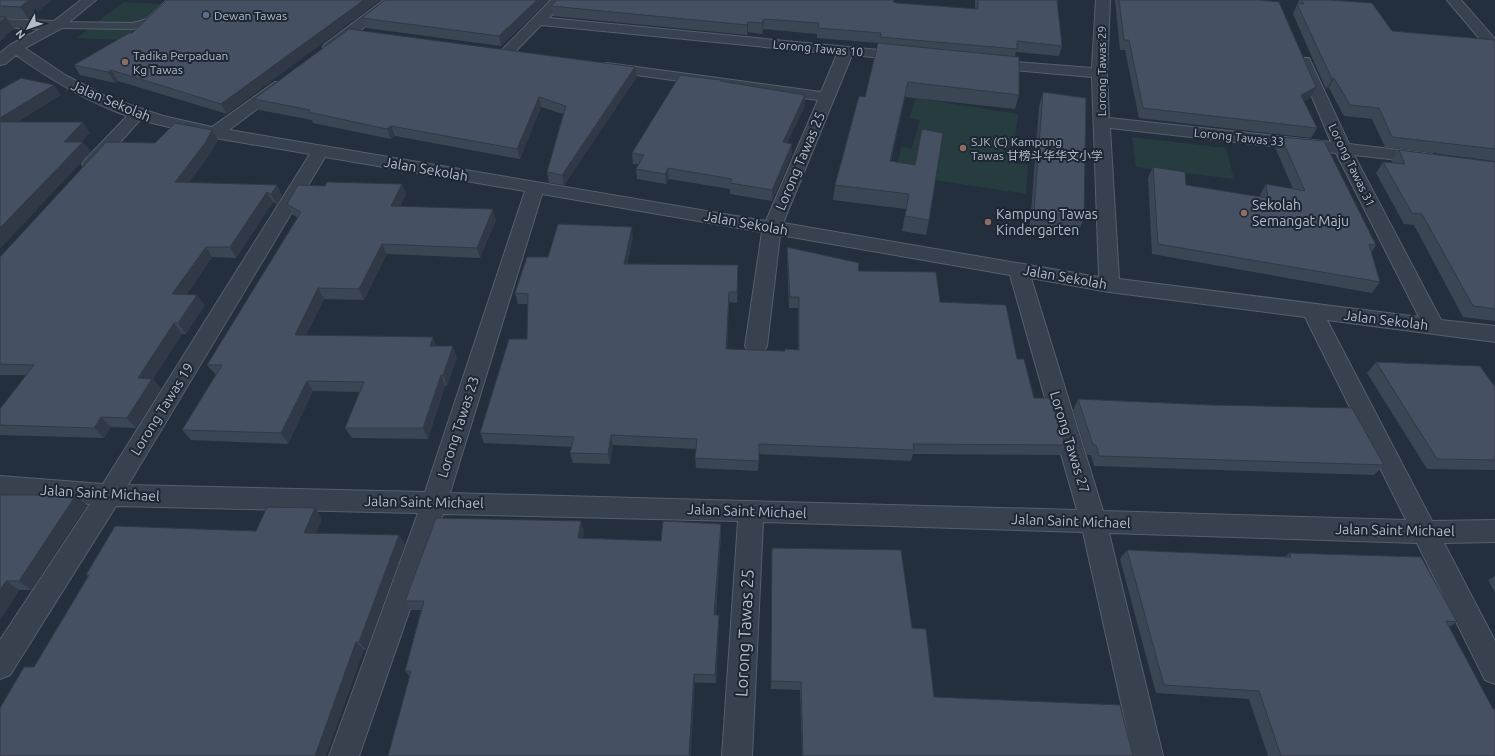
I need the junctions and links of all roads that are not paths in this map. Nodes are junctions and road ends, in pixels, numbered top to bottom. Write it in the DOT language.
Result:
graph roads {
  1 [pos="89,0"];
  2 [pos="172,0"];
  3 [pos="392,0"];
  4 [pos="559,0"];
  5 [pos="1102,0"];
  6 [pos="1454,0"];
  7 [pos="538,21"];
  8 [pos="0,23"];
  9 [pos="56,25"];
  10 [pos="350,32"];
  11 [pos="373,35"];
  12 [pos="15,48"];
  13 [pos="1495,48"];
  14 [pos="1299,49"];
  15 [pos="490,51"];
  16 [pos="846,51"];
  17 [pos="506,53"];
  18 [pos="319,55"];
  19 [pos="522,55"];
  20 [pos="917,57"];
  21 [pos="0,60"];
  22 [pos="972,62"];
  23 [pos="592,65"];
  24 [pos="1099,73"];
  25 [pos="289,78"];
  26 [pos="827,97"];
  27 [pos="138,114"];
  28 [pos="1101,122"];
  29 [pos="215,133"];
  30 [pos="1342,148"];
  31 [pos="320,151"];
  32 [pos="1442,160"];
  33 [pos="79,177"];
  34 [pos="535,187"];
  35 [pos="772,228"];
  36 [pos="1018,269"];
  37 [pos="1109,285"];
  38 [pos="1312,311"];
  39 [pos="1434,326"];
  40 [pos="1495,334"];
  41 [pos="756,346"];
  42 [pos="0,486"];
  43 [pos="109,495"];
  44 [pos="434,503"];
  45 [pos="751,511"];
  46 [pos="1093,521"];
  47 [pos="1495,531"];
  48 [pos="1426,532"];
  49 [pos="0,665"];
  50 [pos="1495,670"];
  51 [pos="344,756"];
  52 [pos="737,756"];
  53 [pos="1148,756"];
  1 -- 9 [label="street"];
  2 -- 9 [label="lane"];
  3 -- 10 [label="street"];
  4 -- 7 [label="street"];
  5 -- 24 [label="street, Lorong Tawas 29"];
  6 -- 13 [label="street"];
  7 -- 16 [label="street, Lorong Tawas 10"];
  7 -- 17 [label="street"];
  8 -- 9 [label="street"];
  9 -- 12 [label="street"];
  10 -- 11 [label="street"];
  10 -- 18 [label="street"];
  12 -- 21 [label="street"];
  12 -- 27 [label="street, Jalan Sekolah"];
  14 -- 30 [label="street, Lorong Tawas 31"];
  15 -- 17 [label="street"];
  16 -- 20 [label="street, Lorong Tawas 10"];
  16 -- 26 [label="street, Lorong Tawas 25"];
  17 -- 19 [label="street"];
  22 -- 24 [label="street"];
  23 -- 26 [label="street"];
  24 -- 28 [label="street, Lorong Tawas 29"];
  25 -- 29 [label="street"];
  26 -- 35 [label="street, Lorong Tawas 25"];
  27 -- 29 [label="street, Jalan Sekolah"];
  27 -- 33 [label="street"];
  28 -- 30 [label="street, Lorong Tawas 33"];
  28 -- 37 [label="street, Lorong Tawas 29"];
  29 -- 31 [label="street, Jalan Sekolah"];
  30 -- 32 [label="street, Lorong Tawas 33"];
  30 -- 39 [label="street, Lorong Tawas 31"];
  31 -- 34 [label="street, Jalan Sekolah"];
  31 -- 43 [label="street, Lorong Tawas 19"];
  34 -- 35 [label="street, Jalan Sekolah"];
  34 -- 44 [label="street, Lorong Tawas 23"];
  35 -- 36 [label="street, Jalan Sekolah"];
  35 -- 41 [label="street, Lorong Tawas 25"];
  36 -- 37 [label="street, Jalan Sekolah"];
  36 -- 46 [label="street, Lorong Tawas 27"];
  37 -- 38 [label="street, Jalan Sekolah"];
  38 -- 39 [label="street, Jalan Sekolah"];
  38 -- 48 [label="street"];
  39 -- 40 [label="street, Jalan Sekolah"];
  42 -- 43 [label="street, Jalan Saint Michael"];
  43 -- 44 [label="street, Jalan Saint Michael"];
  43 -- 49 [label="street, Lorong Tawas 19"];
  44 -- 45 [label="street, Jalan Saint Michael"];
  44 -- 51 [label="street, Lorong Tawas 23"];
  45 -- 46 [label="street, Jalan Saint Michael"];
  45 -- 52 [label="street, Lorong Tawas 25"];
  46 -- 48 [label="street, Jalan Saint Michael"];
  46 -- 53 [label="street, Lorong Tawas 27"];
  47 -- 48 [label="street, Jalan Saint Michael"];
  48 -- 50 [label="street"];
}
